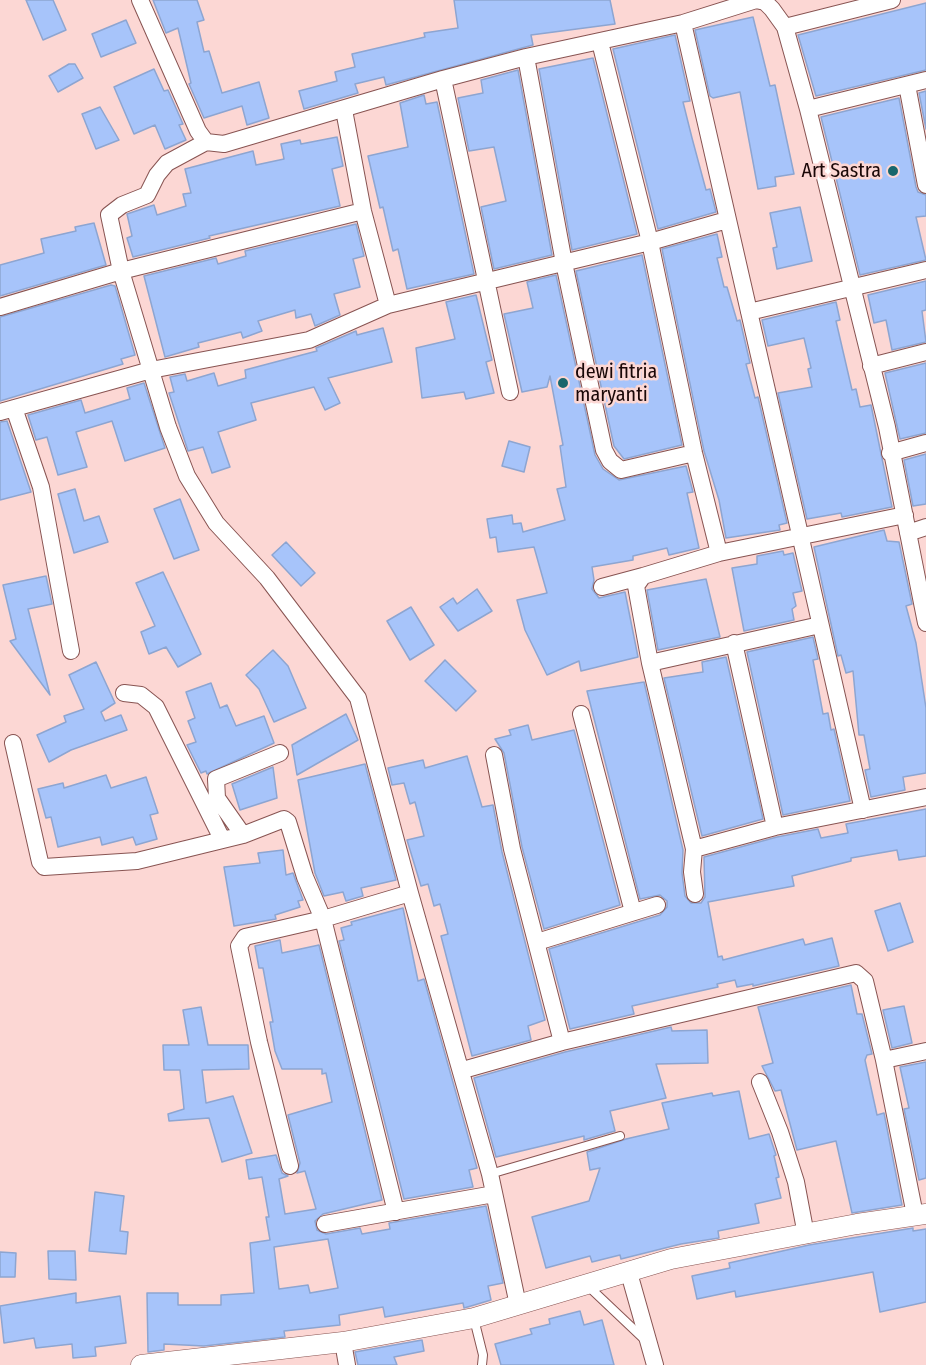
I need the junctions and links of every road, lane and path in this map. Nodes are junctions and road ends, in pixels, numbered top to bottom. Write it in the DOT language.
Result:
graph roads {
  1 [pos="140,0"];
  2 [pos="756,0"];
  3 [pos="892,0"];
  4 [pos="683,23"];
  5 [pos="785,27"];
  6 [pos="600,42"];
  7 [pos="526,57"];
  8 [pos="443,79"];
  9 [pos="926,80"];
  10 [pos="907,85"];
  11 [pos="808,109"];
  12 [pos="344,111"];
  13 [pos="206,142"];
  14 [pos="926,185"];
  15 [pos="363,211"];
  16 [pos="727,220"];
  17 [pos="650,242"];
  18 [pos="564,262"];
  19 [pos="926,270"];
  20 [pos="121,271"];
  21 [pos="488,279"];
  22 [pos="853,286"];
  23 [pos="388,305"];
  24 [pos="0,306"];
  25 [pos="748,312"];
  26 [pos="926,352"];
  27 [pos="871,366"];
  28 [pos="152,370"];
  29 [pos="510,393"];
  30 [pos="7,410"];
  31 [pos="926,443"];
  32 [pos="694,453"];
  33 [pos="890,453"];
  34 [pos="904,515"];
  35 [pos="926,528"];
  36 [pos="908,533"];
  37 [pos="800,538"];
  38 [pos="719,553"];
  39 [pos="644,576"];
  40 [pos="602,586"];
  41 [pos="924,605"];
  42 [pos="926,623"];
  43 [pos="820,625"];
  44 [pos="734,643"];
  45 [pos="71,651"];
  46 [pos="650,663"];
  47 [pos="124,693"];
  48 [pos="582,714"];
  49 [pos="13,743"];
  50 [pos="280,753"];
  51 [pos="494,755"];
  52 [pos="926,797"];
  53 [pos="863,810"];
  54 [pos="775,827"];
  55 [pos="243,835"];
  56 [pos="222,839"];
  57 [pos="694,849"];
  58 [pos="410,893"];
  59 [pos="695,894"];
  60 [pos="657,905"];
  61 [pos="633,912"];
  62 [pos="323,919"];
  63 [pos="537,942"];
  64 [pos="562,1042"];
  65 [pos="926,1051"];
  66 [pos="884,1060"];
  67 [pos="463,1070"];
  68 [pos="760,1082"];
  69 [pos="620,1136"];
  70 [pos="290,1166"];
  71 [pos="490,1174"];
  72 [pos="494,1194"];
  73 [pos="396,1212"];
  74 [pos="920,1214"];
  75 [pos="325,1224"];
  76 [pos="806,1235"];
  77 [pos="629,1273"];
  78 [pos="588,1285"];
  79 [pos="518,1305"];
  80 [pos="474,1318"];
  81 [pos="343,1342"];
  82 [pos="649,1343"];
  83 [pos="215,1361"];
  84 [pos="141,1365"];
  85 [pos="347,1365"];
  86 [pos="482,1365"];
  87 [pos="655,1365"];
  1 -- 13 [label="street"];
  2 -- 4 [label="street"];
  2 -- 5 [label="street"];
  3 -- 5 [label="street"];
  4 -- 6 [label="street"];
  4 -- 16 [label="street"];
  5 -- 11 [label="street"];
  6 -- 7 [label="street"];
  6 -- 17 [label="street"];
  7 -- 8 [label="street"];
  7 -- 18 [label="street"];
  8 -- 12 [label="street"];
  8 -- 21 [label="street"];
  9 -- 10 [label="street"];
  10 -- 11 [label="street"];
  10 -- 14 [label="street"];
  11 -- 22 [label="street"];
  12 -- 13 [label="street"];
  12 -- 15 [label="street"];
  13 -- 20 [label="street"];
  15 -- 20 [label="street"];
  15 -- 23 [label="street"];
  16 -- 17 [label="street"];
  16 -- 25 [label="street"];
  17 -- 18 [label="street"];
  17 -- 32 [label="street"];
  18 -- 21 [label="street"];
  18 -- 32 [label="street"];
  19 -- 22 [label="street"];
  20 -- 24 [label="street"];
  20 -- 28 [label="street"];
  21 -- 23 [label="street"];
  21 -- 29 [label="street"];
  22 -- 25 [label="street"];
  22 -- 27 [label="street"];
  23 -- 28 [label="street"];
  25 -- 37 [label="street"];
  26 -- 27 [label="street"];
  27 -- 33 [label="street"];
  28 -- 30 [label="street"];
  28 -- 58 [label="street"];
  30 -- 45 [label="street"];
  31 -- 33 [label="street"];
  32 -- 38 [label="street"];
  33 -- 34 [label="street"];
  34 -- 36 [label="street"];
  34 -- 37 [label="street"];
  35 -- 36 [label="street"];
  36 -- 41 [label="street"];
  37 -- 38 [label="street"];
  37 -- 43 [label="street"];
  38 -- 39 [label="street"];
  39 -- 40 [label="street"];
  39 -- 46 [label="street"];
  41 -- 42 [label="street"];
  43 -- 44 [label="street"];
  43 -- 53 [label="street"];
  44 -- 46 [label="street"];
  44 -- 54 [label="street"];
  46 -- 57 [label="street"];
  47 -- 56 [label="street"];
  48 -- 61 [label="street"];
  49 -- 56 [label="street"];
  50 -- 55 [label="street"];
  51 -- 63 [label="street"];
  52 -- 53 [label="street"];
  53 -- 54 [label="street"];
  54 -- 57 [label="street"];
  55 -- 56 [label="street"];
  55 -- 62 [label="street"];
  57 -- 59 [label="street"];
  58 -- 62 [label="street"];
  58 -- 67 [label="street"];
  60 -- 61 [label="street"];
  61 -- 63 [label="street"];
  62 -- 70 [label="street"];
  62 -- 73 [label="street"];
  63 -- 64 [label="street"];
  64 -- 66 [label="street"];
  64 -- 67 [label="street"];
  65 -- 66 [label="street"];
  66 -- 74 [label="street"];
  67 -- 71 [label="street"];
  68 -- 76 [label="street"];
  69 -- 71 [label="lane"];
  71 -- 72 [label="street"];
  72 -- 73 [label="street"];
  72 -- 79 [label="street"];
  73 -- 75 [label="street"];
  74 -- 76 [label="street"];
  76 -- 77 [label="street"];
  77 -- 78 [label="street"];
  77 -- 82 [label="street"];
  78 -- 79 [label="street"];
  78 -- 82 [label="lane"];
  79 -- 80 [label="street"];
  80 -- 81 [label="street"];
  80 -- 86 [label="lane"];
  81 -- 83 [label="street"];
  81 -- 85 [label="street"];
  82 -- 87 [label="street"];
  83 -- 84 [label="street"];
}
